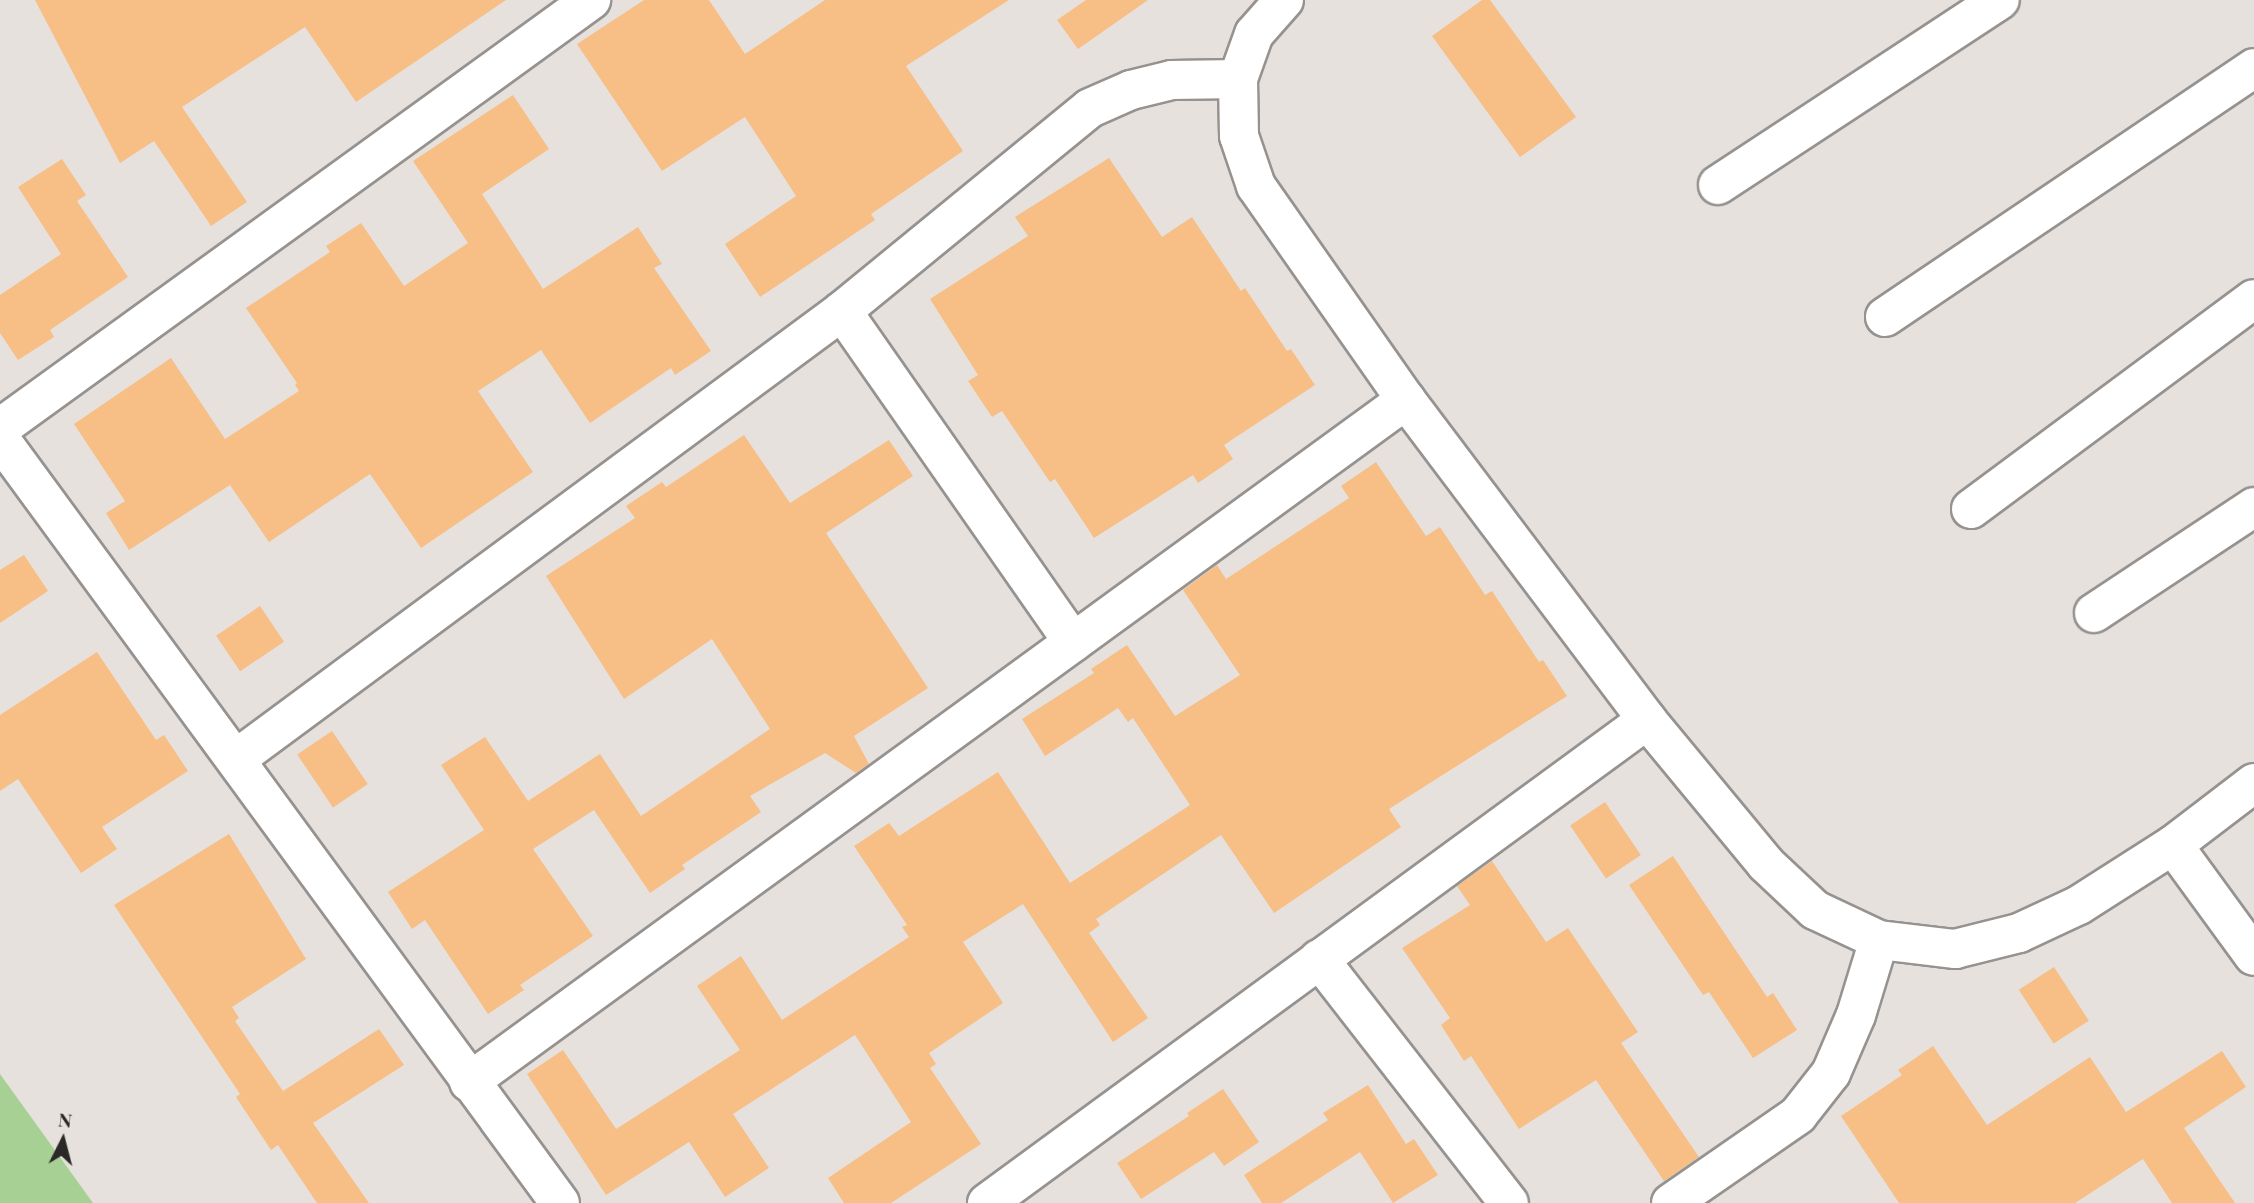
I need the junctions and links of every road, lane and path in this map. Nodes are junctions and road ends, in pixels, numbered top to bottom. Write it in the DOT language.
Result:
graph roads {
  1 [pos="591,0"];
  2 [pos="1284,0"];
  3 [pos="2000,0"];
  4 [pos="2254,68"];
  5 [pos="1238,79"];
  6 [pos="1718,185"];
  7 [pos="2254,299"];
  8 [pos="842,311"];
  9 [pos="1885,317"];
  10 [pos="1406,400"];
  11 [pos="0,428"];
  12 [pos="0,439"];
  13 [pos="2254,507"];
  14 [pos="1971,509"];
  15 [pos="2094,613"];
  16 [pos="1073,642"];
  17 [pos="1647,720"];
  18 [pos="236,760"];
  19 [pos="2254,783"];
  20 [pos="2173,845"];
  21 [pos="1879,940"];
  22 [pos="2254,956"];
  23 [pos="1319,959"];
  24 [pos="469,1082"];
  25 [pos="560,1203"];
  26 [pos="988,1203"];
  27 [pos="1509,1203"];
  28 [pos="1671,1203"];
  1 -- 11 [label="street"];
  2 -- 5 [label="street"];
  3 -- 6 [label="street"];
  4 -- 9 [label="street"];
  5 -- 8 [label="street"];
  5 -- 10 [label="street"];
  7 -- 14 [label="street"];
  8 -- 16 [label="street"];
  8 -- 18 [label="street"];
  10 -- 16 [label="street"];
  10 -- 17 [label="street"];
  12 -- 18 [label="street"];
  13 -- 15 [label="street"];
  16 -- 24 [label="street"];
  17 -- 21 [label="street"];
  17 -- 23 [label="street"];
  18 -- 24 [label="street"];
  19 -- 20 [label="street"];
  20 -- 21 [label="street"];
  20 -- 22 [label="street"];
  21 -- 28 [label="street"];
  23 -- 26 [label="street"];
  23 -- 27 [label="street"];
  24 -- 25 [label="street"];
}
